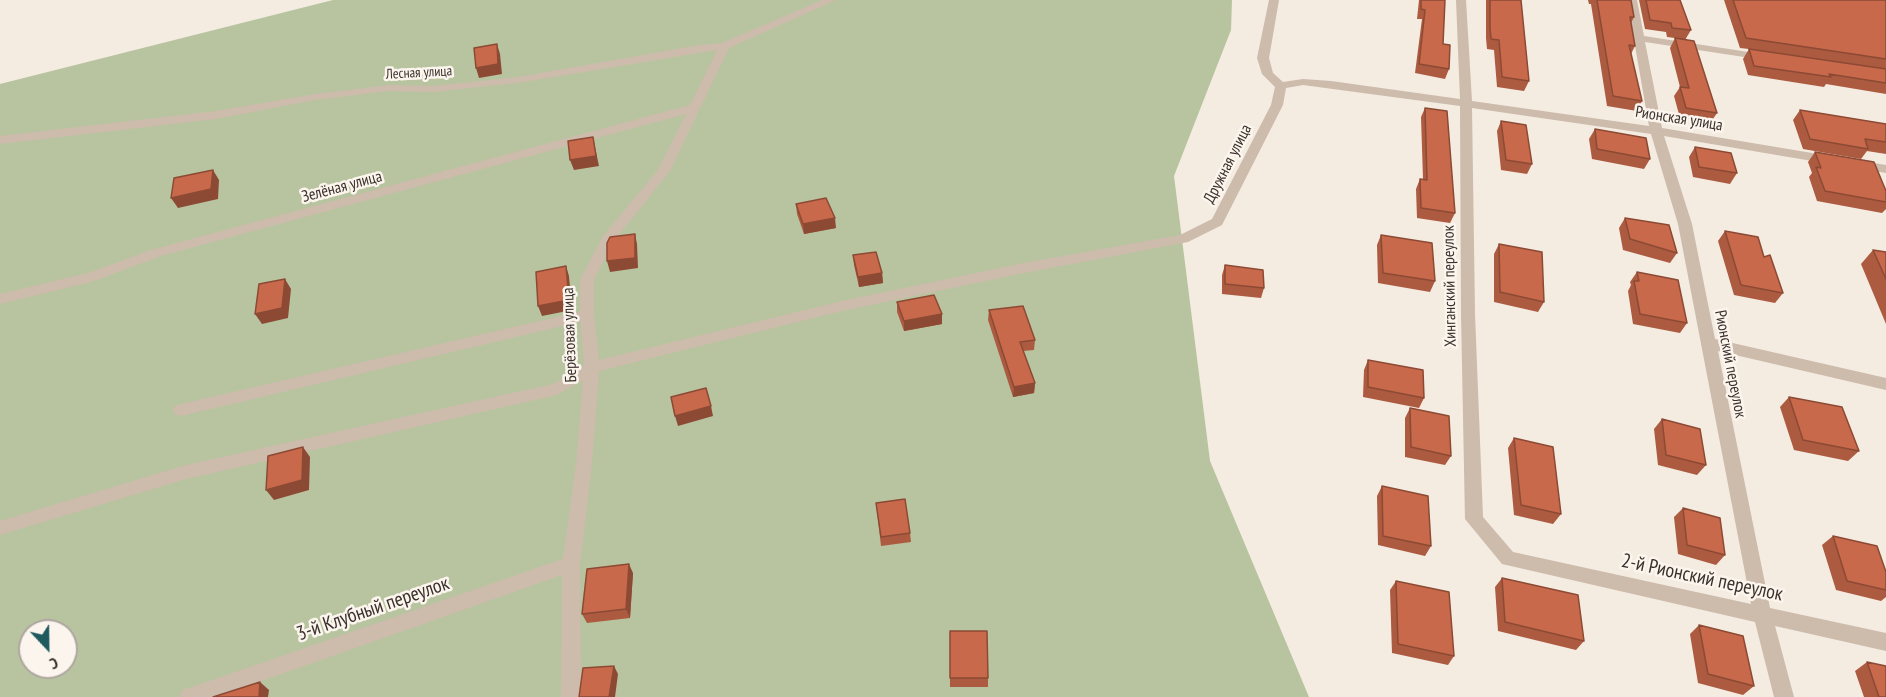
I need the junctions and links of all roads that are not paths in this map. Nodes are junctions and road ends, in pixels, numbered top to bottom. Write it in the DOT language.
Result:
graph roads {
  1 [pos="831,0"];
  2 [pos="1274,0"];
  3 [pos="1461,0"];
  4 [pos="1632,0"];
  5 [pos="1638,38"];
  6 [pos="724,46"];
  7 [pos="1780,59"];
  8 [pos="1281,86"];
  9 [pos="1466,103"];
  10 [pos="693,108"];
  11 [pos="1656,131"];
  12 [pos="0,140"];
  13 [pos="1886,169"];
  14 [pos="0,299"];
  15 [pos="587,315"];
  16 [pos="1707,343"];
  17 [pos="592,367"];
  18 [pos="1886,384"];
  19 [pos="181,410"];
  20 [pos="0,528"];
  21 [pos="1508,559"];
  22 [pos="571,564"];
  23 [pos="1762,613"];
  24 [pos="1886,642"];
  25 [pos="189,697"];
  26 [pos="571,697"];
  27 [pos="1784,697"];
  1 -- 6 [label="street, Лесная улица"];
  2 -- 8 [label="street"];
  3 -- 9 [label="street, Хинганский переулок"];
  4 -- 5 [label="street, Рионский переулок"];
  5 -- 7 [label="street"];
  5 -- 11 [label="street, Рионский переулок"];
  6 -- 10 [label="street, Берёзовая улица"];
  6 -- 12 [label="street, Лесная улица"];
  8 -- 9 [label="street"];
  8 -- 17 [label="street, Дружная улица"];
  9 -- 11 [label="street, Рионская улица"];
  9 -- 21 [label="street, Хинганский переулок"];
  10 -- 14 [label="street, Зелёная улица"];
  10 -- 15 [label="street, Берёзовая улица"];
  11 -- 13 [label="street, Рионская улица"];
  11 -- 16 [label="street, Рионский переулок"];
  15 -- 17 [label="street, Берёзовая улица"];
  15 -- 19 [label="street"];
  16 -- 18 [label="street"];
  16 -- 23 [label="street, Рионский переулок"];
  17 -- 20 [label="street, Дружная улица"];
  17 -- 22 [label="street, Берёзовая улица"];
  21 -- 23 [label="street, 2-й Рионский переулок"];
  22 -- 25 [label="street, 3-й Клубный переулок"];
  22 -- 26 [label="street, Берёзовая улица"];
  23 -- 24 [label="street, 2-й Рионский переулок"];
  23 -- 27 [label="street, Рионский переулок"];
}
